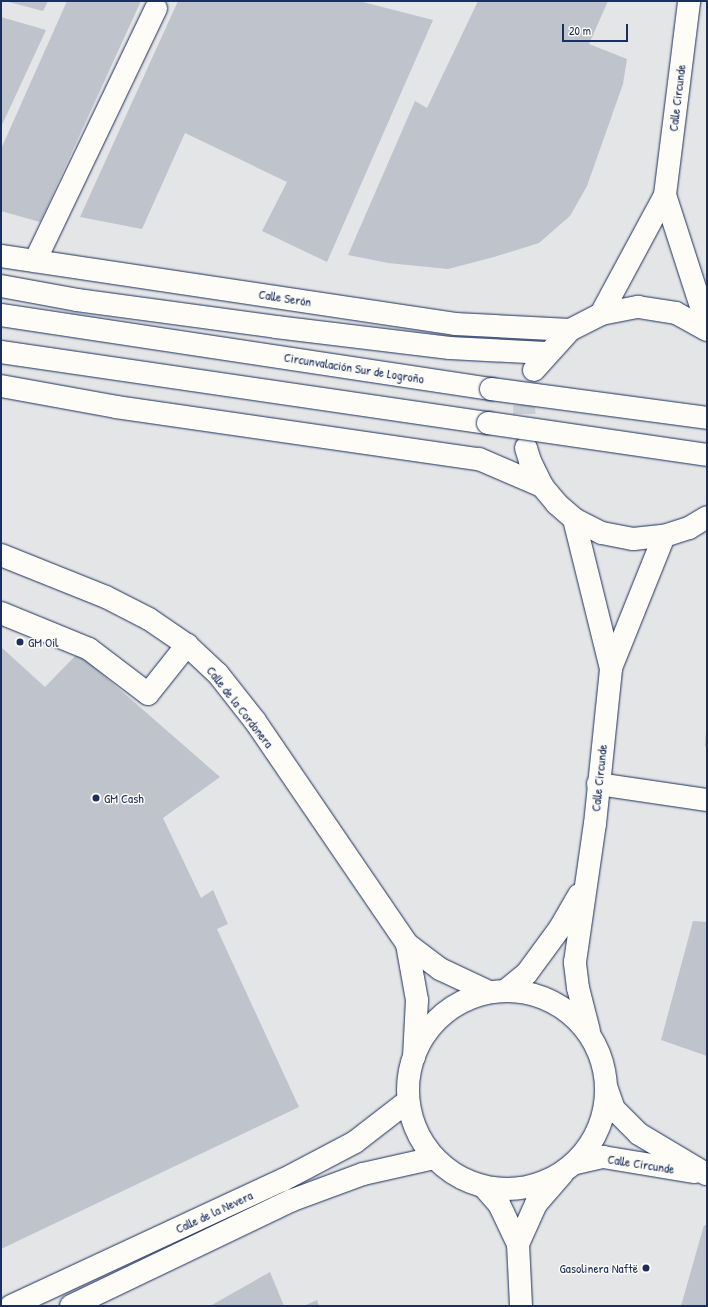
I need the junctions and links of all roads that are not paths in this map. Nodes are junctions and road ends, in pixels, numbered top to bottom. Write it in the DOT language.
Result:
graph roads {
  1 [pos="689,1"];
  2 [pos="156,9"];
  3 [pos="666,195"];
  4 [pos="1,256"];
  5 [pos="35,261"];
  6 [pos="1,286"];
  7 [pos="601,314"];
  8 [pos="1,315"];
  9 [pos="707,325"];
  10 [pos="570,330"];
  11 [pos="707,330"];
  12 [pos="1,352"];
  13 [pos="1,386"];
  14 [pos="707,418"];
  15 [pos="526,448"];
  16 [pos="707,455"];
  17 [pos="542,486"];
  18 [pos="707,517"];
  19 [pos="574,519"];
  20 [pos="664,536"];
  21 [pos="1,555"];
  22 [pos="1,613"];
  23 [pos="187,645"];
  24 [pos="611,668"];
  25 [pos="598,784"];
  26 [pos="707,800"];
  27 [pos="584,887"];
  28 [pos="406,944"];
  29 [pos="497,992"];
  30 [pos="590,1034"];
  31 [pos="414,1057"];
  32 [pos="608,1089"];
  33 [pos="408,1101"];
  34 [pos="434,1158"];
  35 [pos="569,1169"];
  36 [pos="707,1174"];
  37 [pos="484,1188"];
  38 [pos="518,1244"];
  39 [pos="11,1306"];
  40 [pos="71,1306"];
  41 [pos="521,1306"];
  1 -- 3 [label="main road, Calle Circunde"];
  2 -- 5 [label="main road"];
  3 -- 7 [label="main road, Calle Circunde"];
  3 -- 9 [label="main road, Calle Circunde"];
  4 -- 5 [label="main road, Calle Serón"];
  5 -- 10 [label="main road, Calle Serón"];
  6 -- 10 [label="main road"];
  7 -- 10 [label="main road"];
  7 -- 11 [label="main road"];
  8 -- 14 [label="main road, Circunvalación Sur de Logroño, bridge"];
  12 -- 16 [label="main road, bridge"];
  13 -- 17 [label="main road"];
  15 -- 17 [label="main road"];
  17 -- 19 [label="main road"];
  18 -- 20 [label="main road"];
  19 -- 20 [label="main road"];
  19 -- 24 [label="main road, Calle Circunde"];
  20 -- 24 [label="main road, Calle Circunde"];
  21 -- 23 [label="main road, Calle de la Cordonera"];
  22 -- 23 [label="main road"];
  23 -- 28 [label="main road, Calle de la Cordonera"];
  24 -- 25 [label="main road, Calle Circunde"];
  25 -- 26 [label="main road"];
  25 -- 27 [label="main road, Calle Circunde"];
  27 -- 29 [label="main road, Calle Circunde"];
  27 -- 30 [label="main road, Calle Circunde"];
  28 -- 29 [label="main road, Calle de la Cordonera"];
  28 -- 31 [label="main road, Calle de la Cordonera"];
  29 -- 30 [label="main road"];
  29 -- 31 [label="main road"];
  30 -- 32 [label="main road"];
  31 -- 33 [label="main road"];
  32 -- 35 [label="main road"];
  32 -- 36 [label="main road, Calle Circunde"];
  33 -- 34 [label="main road"];
  33 -- 39 [label="main road, Calle de la Nevera"];
  34 -- 37 [label="main road"];
  34 -- 40 [label="main road, Calle de la Nevera"];
  35 -- 36 [label="main road, Calle Circunde"];
  35 -- 37 [label="main road, Calle Circunde"];
  35 -- 38 [label="main road"];
  37 -- 38 [label="main road"];
  38 -- 41 [label="main road"];
}
